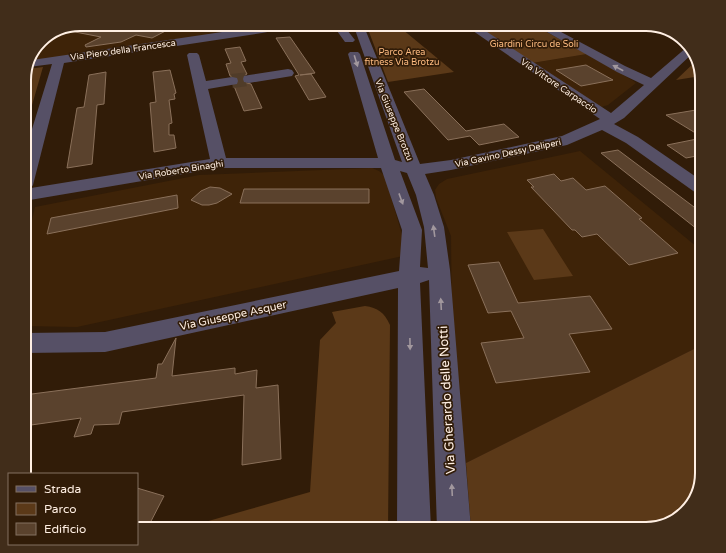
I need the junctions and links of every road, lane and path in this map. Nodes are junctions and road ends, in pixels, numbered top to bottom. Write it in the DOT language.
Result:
graph roads {
  1 [pos="255,31"];
  2 [pos="342,31"];
  3 [pos="347,31"];
  4 [pos="361,31"];
  5 [pos="478,31"];
  6 [pos="551,31"];
  7 [pos="349,40"];
  8 [pos="687,53"];
  9 [pos="193,54"];
  10 [pos="59,60"];
  11 [pos="34,63"];
  12 [pos="288,73"];
  13 [pos="249,79"];
  14 [pos="232,81"];
  15 [pos="653,84"];
  16 [pos="200,86"];
  17 [pos="607,122"];
  18 [pos="39,130"];
  19 [pos="31,131"];
  20 [pos="31,159"];
  21 [pos="219,162"];
  22 [pos="388,163"];
  23 [pos="414,170"];
  24 [pos="695,184"];
  25 [pos="31,194"];
  26 [pos="439,270"];
  27 [pos="409,277"];
  28 [pos="31,343"];
  29 [pos="414,522"];
  30 [pos="454,522"];
  1 -- 10 [label="street, Via Piero della Francesca"];
  2 -- 7 [label="street, Via Giuseppe Brotzu"];
  3 -- 7 [label="street, Via Giuseppe Brotzu"];
  4 -- 23 [label="street, Via Giuseppe Brotzu"];
  5 -- 17 [label="street, Via Vittore Carpaccio"];
  15 -- 6 [label="street, one-way"];
  7 -- 22 [label="street, Via Giuseppe Brotzu, one-way"];
  8 -- 15 [label="street, Via Gavino Dessy Deliperi"];
  9 -- 16 [label="street"];
  10 -- 11 [label="street, Via Piero della Francesca"];
  10 -- 18 [label="street"];
  12 -- 13 [label="street"];
  14 -- 16 [label="street"];
  15 -- 17 [label="street, Via Gavino Dessy Deliperi"];
  16 -- 21 [label="street"];
  17 -- 23 [label="street, Via Gavino Dessy Deliperi"];
  17 -- 24 [label="street, Via Vittore Carpaccio"];
  18 -- 19 [label="street"];
  18 -- 20 [label="street"];
  21 -- 22 [label="street, Via Roberto Binaghi"];
  21 -- 25 [label="street, Via Roberto Binaghi"];
  22 -- 23 [label="street, Via Giuseppe Brotzu"];
  22 -- 27 [label="street, Via Giuseppe Brotzu, one-way"];
  26 -- 23 [label="street, Via Giuseppe Brotzu, one-way"];
  26 -- 27 [label="street, Via Giuseppe Asquer"];
  30 -- 26 [label="street, Via Gherardo delle Notti, one-way"];
  27 -- 28 [label="street, Via Giuseppe Asquer"];
  27 -- 29 [label="street, one-way"];
}
